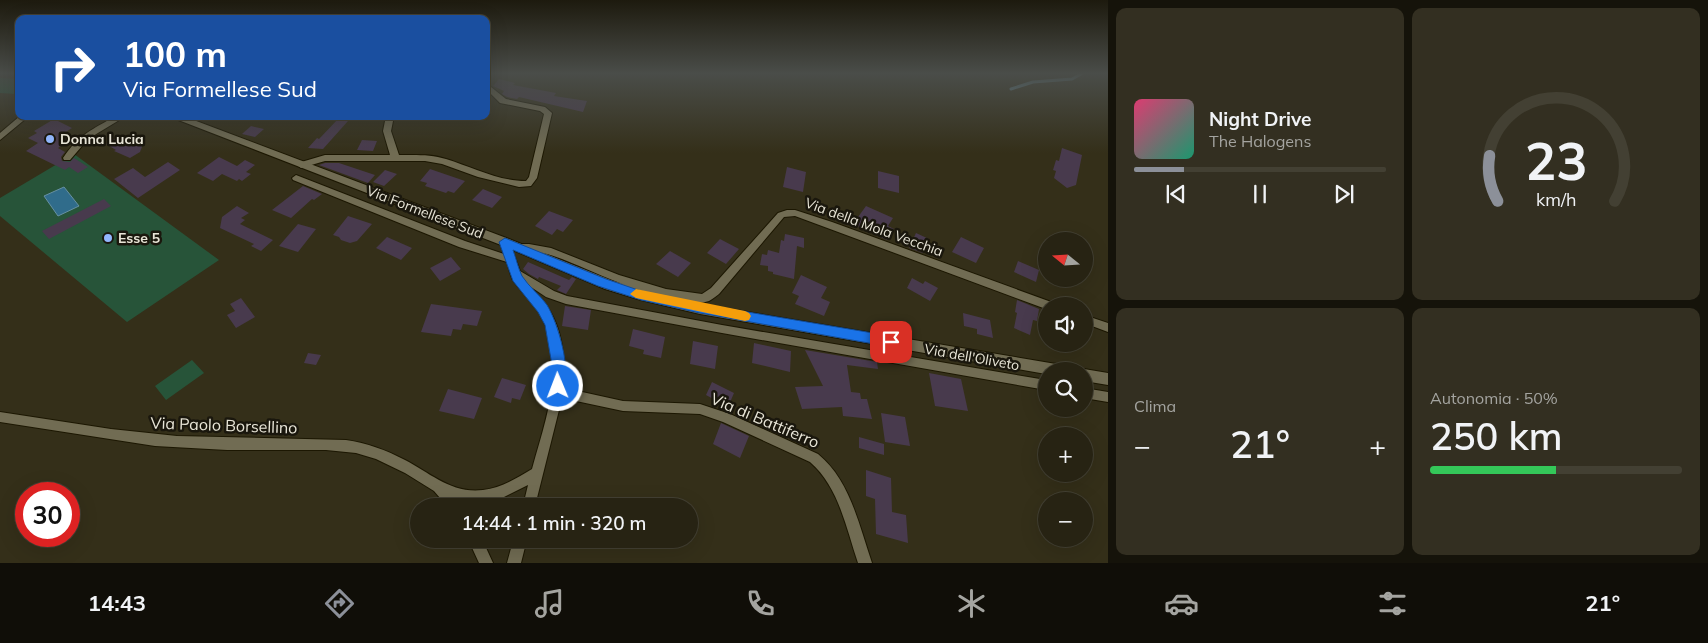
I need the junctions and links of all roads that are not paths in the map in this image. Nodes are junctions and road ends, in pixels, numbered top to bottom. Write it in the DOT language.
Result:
graph roads {
  1 [pos="502,100"];
  2 [pos="15,117"];
  3 [pos="21,120"];
  4 [pos="114,120"];
  5 [pos="183,120"];
  6 [pos="389,120"];
  7 [pos="0,128"];
  8 [pos="0,137"];
  9 [pos="395,157"];
  10 [pos="67,158"];
  11 [pos="301,166"];
  12 [pos="296,178"];
  13 [pos="505,242"];
  14 [pos="517,248"];
  15 [pos="510,259"];
  16 [pos="515,273"];
  17 [pos="1038,302"];
  18 [pos="1093,322"];
  19 [pos="1108,328"];
  20 [pos="1038,367"];
  21 [pos="1093,376"];
  22 [pos="1108,379"];
  23 [pos="1038,385"];
  24 [pos="558,392"];
  25 [pos="1093,394"];
  26 [pos="1108,397"];
  27 [pos="0,417"];
  28 [pos="537,473"];
  29 [pos="438,487"];
  30 [pos="464,496"];
  31 [pos="448,498"];
  32 [pos="467,498"];
  33 [pos="530,498"];
  34 [pos="479,548"];
  35 [pos="518,548"];
  36 [pos="486,563"];
  37 [pos="514,563"];
  38 [pos="865,563"];
  1 -- 9 [label="street"];
  2 -- 7 [label="street"];
  3 -- 8 [label="street"];
  4 -- 10 [label="street"];
  5 -- 11 [label="street, Via Formellese Sud"];
  6 -- 9 [label="street"];
  9 -- 11 [label="street"];
  11 -- 13 [label="street, Via Formellese Sud"];
  12 -- 15 [label="street"];
  13 -- 14 [label="street, Via Formellese Sud"];
  13 -- 15 [label="street"];
  14 -- 17 [label="street, Via della Mola Vecchia"];
  14 -- 20 [label="street, Via Formellese Sud"];
  15 -- 16 [label="street"];
  16 -- 23 [label="street, Via dell'Oliveto"];
  16 -- 24 [label="street"];
  18 -- 19 [label="street"];
  21 -- 22 [label="street"];
  24 -- 28 [label="street"];
  24 -- 38 [label="street, Via di Battiferro"];
  25 -- 26 [label="street"];
  27 -- 29 [label="street, Via Paolo Borsellino"];
  28 -- 30 [label="street"];
  28 -- 33 [label="street"];
  29 -- 30 [label="street"];
  29 -- 31 [label="street"];
  30 -- 32 [label="street"];
  34 -- 36 [label="street"];
  35 -- 37 [label="street"];
}
